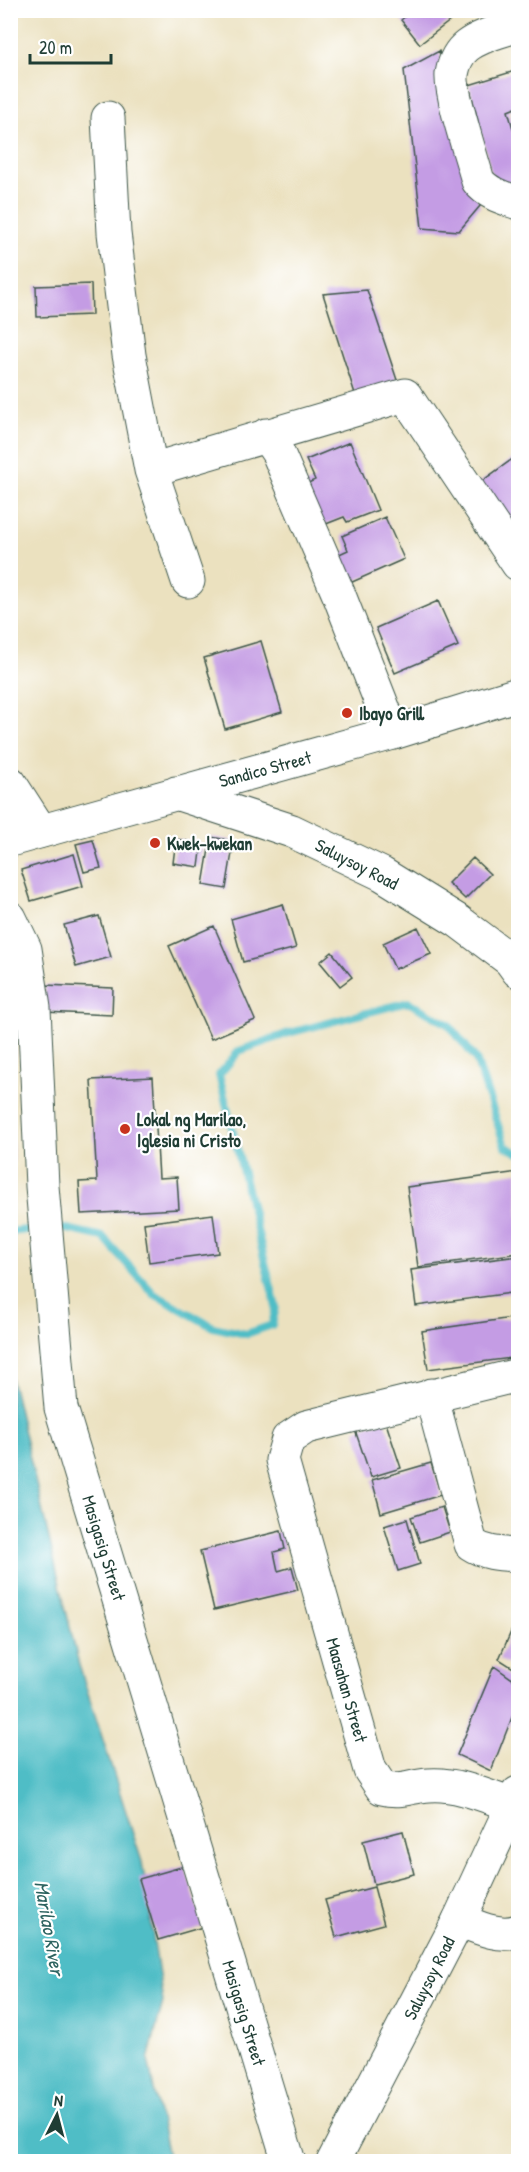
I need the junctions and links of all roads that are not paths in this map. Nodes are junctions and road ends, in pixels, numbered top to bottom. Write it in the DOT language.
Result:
graph roads {
  1 [pos="519,25"];
  2 [pos="108,118"];
  3 [pos="519,203"];
  4 [pos="266,435"];
  5 [pos="151,470"];
  6 [pos="519,564"];
  7 [pos="188,580"];
  8 [pos="519,694"];
  9 [pos="393,733"];
  10 [pos="10,783"];
  11 [pos="176,793"];
  12 [pos="41,831"];
  13 [pos="10,840"];
  14 [pos="10,918"];
  15 [pos="519,971"];
  16 [pos="519,1375"];
  17 [pos="431,1395"];
  18 [pos="519,1555"];
  19 [pos="515,1799"];
  20 [pos="459,1920"];
  21 [pos="519,1931"];
  22 [pos="289,2162"];
  23 [pos="333,2162"];
  1 -- 3 [label="street"];
  2 -- 5 [label="street"];
  4 -- 5 [label="street"];
  4 -- 6 [label="street"];
  4 -- 9 [label="street"];
  5 -- 7 [label="street"];
  8 -- 9 [label="street, Sandico Street"];
  9 -- 11 [label="street, Sandico Street"];
  10 -- 12 [label="street"];
  11 -- 12 [label="street, Sandico Street"];
  11 -- 15 [label="street, Saluysoy Road"];
  12 -- 13 [label="street, Sandico Street"];
  14 -- 22 [label="street, Masigasig Street"];
  16 -- 17 [label="street"];
  17 -- 18 [label="street"];
  17 -- 19 [label="street, Maasahan Street"];
  19 -- 20 [label="street, Saluysoy Road"];
  20 -- 21 [label="street"];
  20 -- 23 [label="street, Saluysoy Road"];
}
